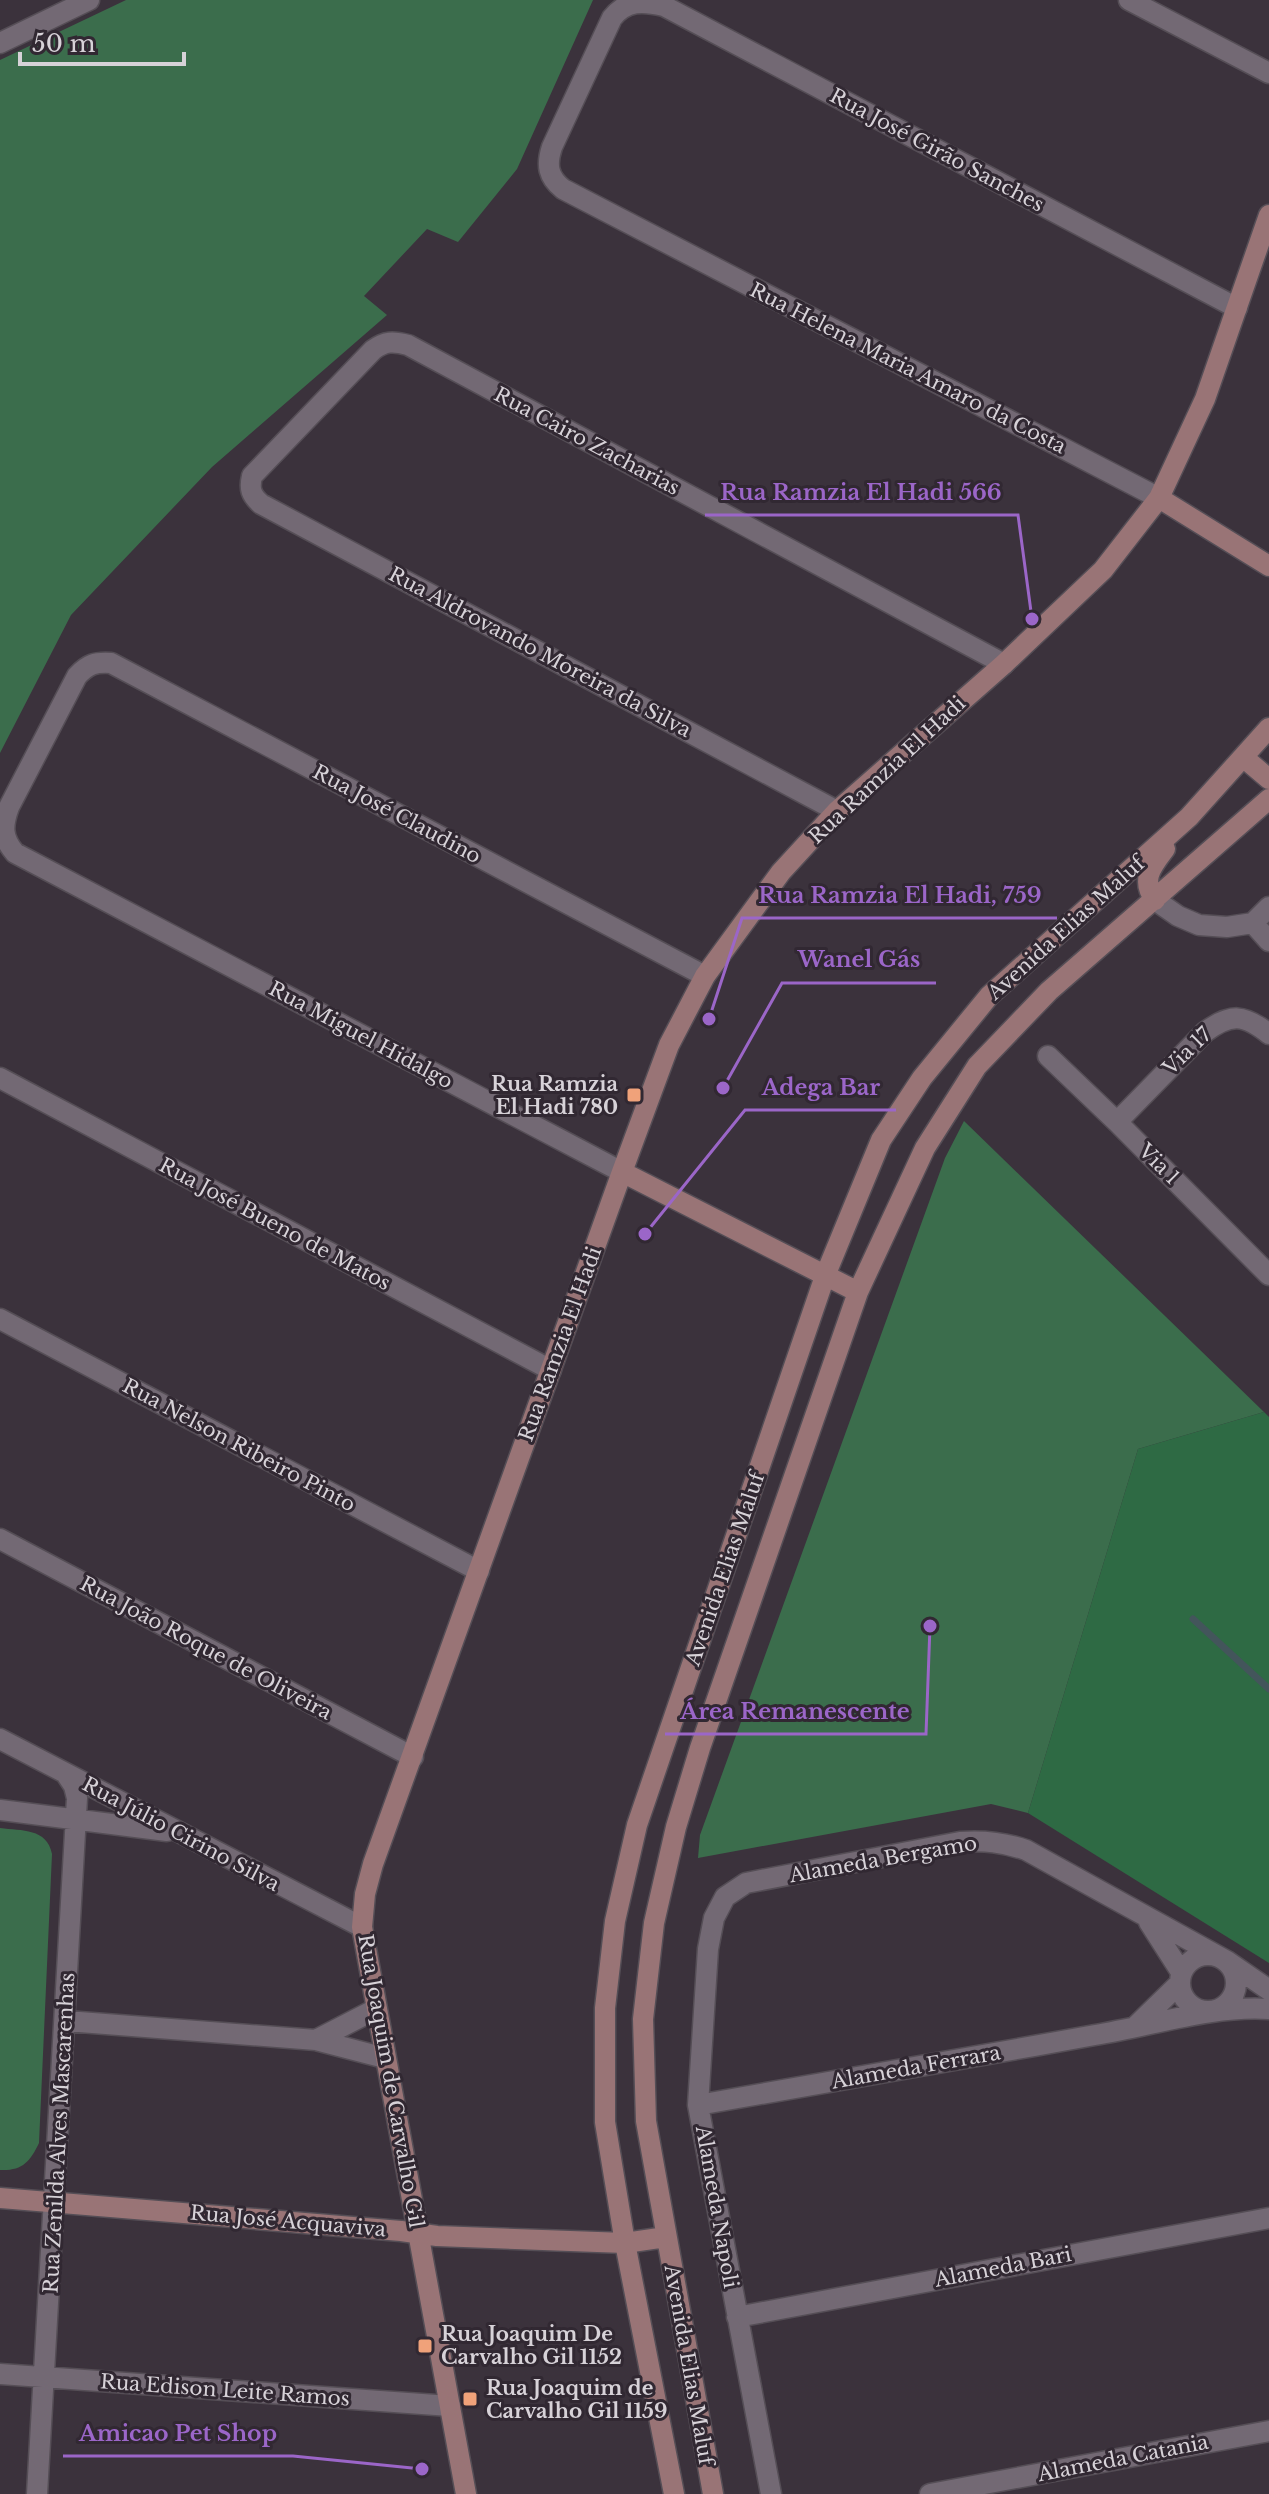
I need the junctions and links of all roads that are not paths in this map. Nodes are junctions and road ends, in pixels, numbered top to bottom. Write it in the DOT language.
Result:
graph roads {
  1 [pos="89,0"];
  2 [pos="1129,0"];
  3 [pos="0,43"];
  4 [pos="1269,73"];
  5 [pos="549,170"];
  6 [pos="1269,215"];
  7 [pos="1237,308"];
  8 [pos="250,486"];
  9 [pos="1159,498"];
  10 [pos="1269,566"];
  11 [pos="1004,664"];
  12 [pos="1269,728"];
  13 [pos="1243,757"];
  14 [pos="1269,779"];
  15 [pos="1269,799"];
  16 [pos="837,811"];
  17 [pos="1189,817"];
  18 [pos="4,820"];
  19 [pos="1155,900"];
  20 [pos="1269,907"];
  21 [pos="1253,923"];
  22 [pos="1269,941"];
  23 [pos="705,976"];
  24 [pos="1269,1034"];
  25 [pos="1048,1056"];
  26 [pos="0,1078"];
  27 [pos="1117,1122"];
  28 [pos="622,1172"];
  29 [pos="1269,1275"];
  30 [pos="825,1276"];
  31 [pos="858,1292"];
  32 [pos="0,1319"];
  33 [pos="551,1370"];
  34 [pos="0,1539"];
  35 [pos="479,1571"];
  36 [pos="442,1677"];
  37 [pos="0,1739"];
  38 [pos="413,1757"];
  39 [pos="66,1774"];
  40 [pos="0,1810"];
  41 [pos="76,1821"];
  42 [pos="178,1832"];
  43 [pos="714,1918"];
  44 [pos="1147,1919"];
  45 [pos="362,1927"];
  46 [pos="1227,1961"];
  47 [pos="1180,1978"];
  48 [pos="1269,1990"];
  49 [pos="376,2009"];
  50 [pos="1269,2009"];
  51 [pos="1216,2012"];
  52 [pos="66,2021"];
  53 [pos="1133,2029"];
  54 [pos="316,2040"];
  55 [pos="385,2058"];
  56 [pos="698,2105"];
  57 [pos="0,2198"];
  58 [pos="55,2201"];
  59 [pos="1269,2218"];
  60 [pos="418,2234"];
  61 [pos="666,2237"];
  62 [pos="625,2243"];
  63 [pos="737,2317"];
  64 [pos="0,2374"];
  65 [pos="44,2378"];
  66 [pos="450,2406"];
  67 [pos="1269,2431"];
  68 [pos="37,2494"];
  69 [pos="466,2494"];
  70 [pos="674,2494"];
  71 [pos="713,2494"];
  72 [pos="771,2494"];
  73 [pos="930,2494"];
  1 -- 3 [label="street"];
  2 -- 4 [label="street"];
  5 -- 7 [label="street, Rua José Girão Sanches"];
  5 -- 9 [label="street, Rua Helena Maria Amaro da Costa"];
  6 -- 7 [label="street, Rua Ramzia El Hadi"];
  7 -- 9 [label="street, Rua Ramzia El Hadi"];
  8 -- 11 [label="street, Rua Cairo Zacharias"];
  8 -- 16 [label="street, Rua Aldrovando Moreira da Silva"];
  9 -- 10 [label="street, Rua Helena Maria Amaro da Costa"];
  9 -- 11 [label="street, Rua Ramzia El Hadi"];
  11 -- 16 [label="street, Rua Ramzia El Hadi"];
  12 -- 13 [label="street, Avenida Elias Maluf"];
  13 -- 14 [label="street"];
  13 -- 17 [label="street, Avenida Elias Maluf"];
  15 -- 19 [label="street, Avenida Elias Maluf"];
  16 -- 23 [label="street, Rua Ramzia El Hadi"];
  17 -- 19 [label="street"];
  17 -- 30 [label="street, Avenida Elias Maluf"];
  18 -- 23 [label="street, Rua José Claudino"];
  18 -- 28 [label="street, Rua Miguel Hidalgo"];
  19 -- 21 [label="street"];
  19 -- 31 [label="street, Avenida Elias Maluf"];
  20 -- 21 [label="street"];
  21 -- 22 [label="street"];
  23 -- 28 [label="street, Rua Ramzia El Hadi"];
  24 -- 27 [label="street, Via 17"];
  25 -- 27 [label="street, Via 1"];
  26 -- 33 [label="street, Rua José Bueno de Matos"];
  27 -- 29 [label="street, Via 1"];
  28 -- 30 [label="street, Rua Miguel Hidalgo"];
  28 -- 33 [label="street, Rua Ramzia El Hadi"];
  30 -- 31 [label="street"];
  30 -- 62 [label="street, Avenida Elias Maluf"];
  31 -- 61 [label="street, Avenida Elias Maluf"];
  32 -- 35 [label="street, Rua Nelson Ribeiro Pinto"];
  33 -- 35 [label="street, Rua Ramzia El Hadi"];
  34 -- 38 [label="street, Rua João Roque de Oliveira"];
  35 -- 36 [label="street, Rua Ramzia El Hadi"];
  36 -- 38 [label="street, Rua Joaquim de Carvalho Gil"];
  37 -- 39 [label="street, Rua Júlio Cirino Silva"];
  38 -- 45 [label="street, Rua Joaquim de Carvalho Gil"];
  39 -- 41 [label="street, Rua Zenilda Alves Mascarenhas"];
  39 -- 42 [label="street, Rua Júlio Cirino Silva"];
  40 -- 41 [label="street"];
  41 -- 42 [label="street"];
  41 -- 52 [label="street, Rua Zenilda Alves Mascarenhas"];
  42 -- 45 [label="street, Rua Júlio Cirino Silva"];
  43 -- 44 [label="street, Alameda Bergamo"];
  43 -- 56 [label="street, Alameda Napoli"];
  44 -- 46 [label="street, Alameda Bergamo"];
  44 -- 47 [label="street, Alameda Bergamo"];
  45 -- 49 [label="street, Rua Joaquim de Carvalho Gil"];
  46 -- 47 [label="street"];
  46 -- 48 [label="street, Alameda Bergamo"];
  46 -- 51 [label="street"];
  47 -- 51 [label="street"];
  47 -- 53 [label="street"];
  49 -- 54 [label="street"];
  49 -- 55 [label="street, Rua Joaquim de Carvalho Gil"];
  50 -- 51 [label="street"];
  51 -- 53 [label="street, Alameda Ferrara"];
  52 -- 54 [label="street"];
  52 -- 58 [label="street, Rua Zenilda Alves Mascarenhas"];
  53 -- 56 [label="street, Alameda Ferrara"];
  54 -- 55 [label="street"];
  55 -- 60 [label="street, Rua Joaquim de Carvalho Gil"];
  56 -- 63 [label="street, Alameda Napoli"];
  57 -- 58 [label="street, Rua José Acquaviva"];
  58 -- 60 [label="street, Rua José Acquaviva"];
  58 -- 65 [label="street, Rua Zenilda Alves Mascarenhas"];
  59 -- 63 [label="street, Alameda Bari"];
  60 -- 62 [label="street, Rua José Acquaviva"];
  60 -- 66 [label="street, Rua Joaquim de Carvalho Gil"];
  61 -- 62 [label="street, Avenida Elias Maluf"];
  61 -- 71 [label="street, Avenida Elias Maluf"];
  62 -- 70 [label="street, Avenida Elias Maluf"];
  63 -- 72 [label="street, Alameda Napoli"];
  64 -- 65 [label="street, Rua Edison Leite Ramos"];
  65 -- 66 [label="street, Rua Edison Leite Ramos"];
  65 -- 68 [label="street, Rua Zenilda Alves Mascarenhas"];
  66 -- 69 [label="street, Rua Joaquim de Carvalho Gil"];
  67 -- 73 [label="street, Alameda Catania"];
}
